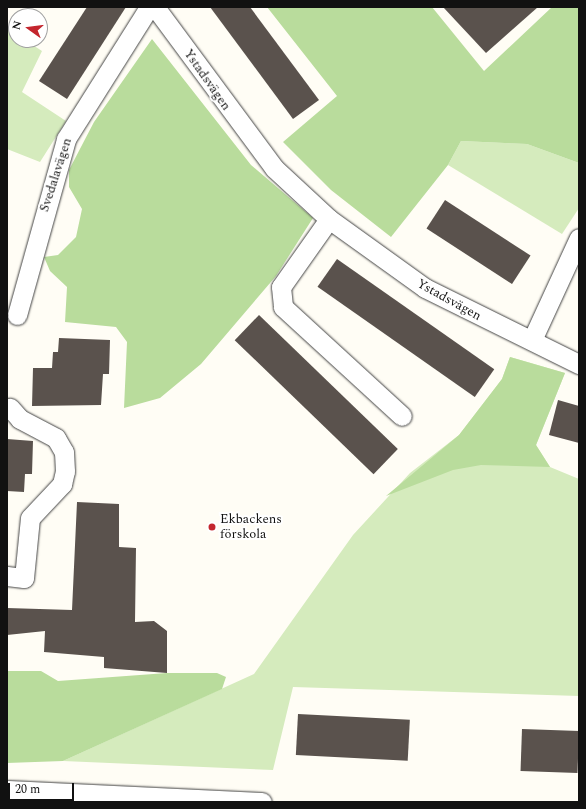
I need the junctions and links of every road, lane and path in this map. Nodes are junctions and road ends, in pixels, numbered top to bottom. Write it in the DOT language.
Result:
graph roads {
  1 [pos="149,7"];
  2 [pos="155,7"];
  3 [pos="329,219"];
  4 [pos="579,238"];
  5 [pos="17,315"];
  6 [pos="532,340"];
  7 [pos="579,364"];
  8 [pos="10,408"];
  9 [pos="402,416"];
  10 [pos="7,576"];
  11 [pos="7,790"];
  12 [pos="63,798"];
  13 [pos="262,802"];
  1 -- 5 [label="street, Svedalavägen"];
  2 -- 3 [label="street, Ystadsvägen"];
  3 -- 6 [label="street, Ystadsvägen"];
  3 -- 9 [label="street"];
  4 -- 6 [label="street"];
  6 -- 7 [label="street, Ystadsvägen"];
  8 -- 10 [label="street"];
  11 -- 12 [label="street"];
  12 -- 13 [label="street"];
}
